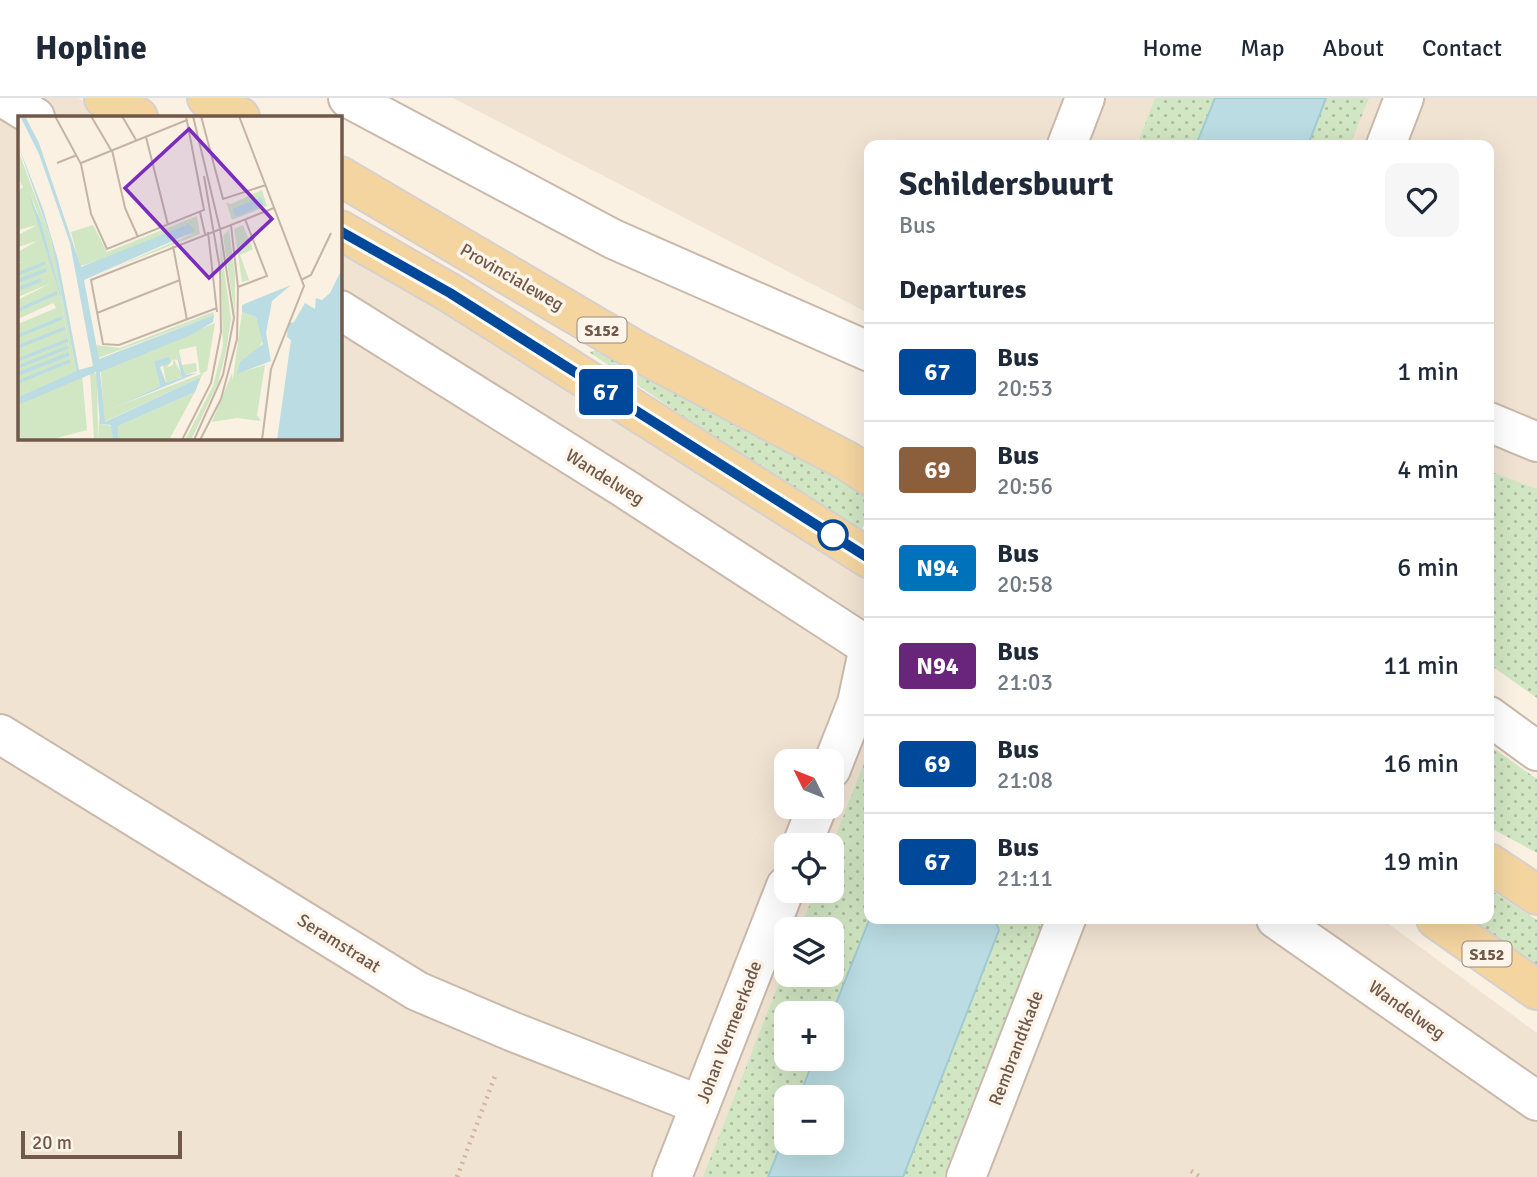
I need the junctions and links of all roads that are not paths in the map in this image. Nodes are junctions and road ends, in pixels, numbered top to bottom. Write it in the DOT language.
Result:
graph roads {
  1 [pos="4,98"];
  2 [pos="104,98"];
  3 [pos="207,98"];
  4 [pos="348,98"];
  5 [pos="1085,98"];
  6 [pos="1404,98"];
  7 [pos="33,116"];
  8 [pos="136,116"];
  9 [pos="238,116"];
  10 [pos="1069,140"];
  11 [pos="1388,140"];
  12 [pos="341,177"];
  13 [pos="341,231"];
  14 [pos="341,311"];
  15 [pos="864,349"];
  16 [pos="1494,424"];
  17 [pos="1537,442"];
  18 [pos="864,472"];
  19 [pos="864,555"];
  20 [pos="864,643"];
  21 [pos="863,707"];
  22 [pos="1494,720"];
  23 [pos="0,734"];
  24 [pos="841,749"];
  25 [pos="1537,751"];
  26 [pos="1494,866"];
  27 [pos="1537,895"];
  28 [pos="779,903"];
  29 [pos="1064,924"];
  30 [pos="1283,924"];
  31 [pos="1443,924"];
  32 [pos="1537,990"];
  33 [pos="1537,1101"];
  34 [pos="700,1105"];
  35 [pos="672,1177"];
  36 [pos="965,1177"];
  1 -- 7 [label="street"];
  2 -- 8 [label="main road"];
  3 -- 9 [label="main road"];
  4 -- 15 [label="street"];
  5 -- 10 [label="street"];
  6 -- 11 [label="street"];
  12 -- 18 [label="main road, Provincialeweg / S152"];
  13 -- 19 [label="main road, S152"];
  14 -- 20 [label="street, Wandelweg"];
  16 -- 17 [label="street"];
  21 -- 24 [label="street"];
  22 -- 25 [label="street"];
  23 -- 34 [label="street, Seramstraat"];
  26 -- 27 [label="main road"];
  28 -- 34 [label="street, Johan Vermeerkade"];
  29 -- 36 [label="street, Rembrandtkade"];
  30 -- 33 [label="street, Wandelweg"];
  31 -- 32 [label="main road, S152"];
  34 -- 35 [label="street, Johan Vermeerkade"];
}
